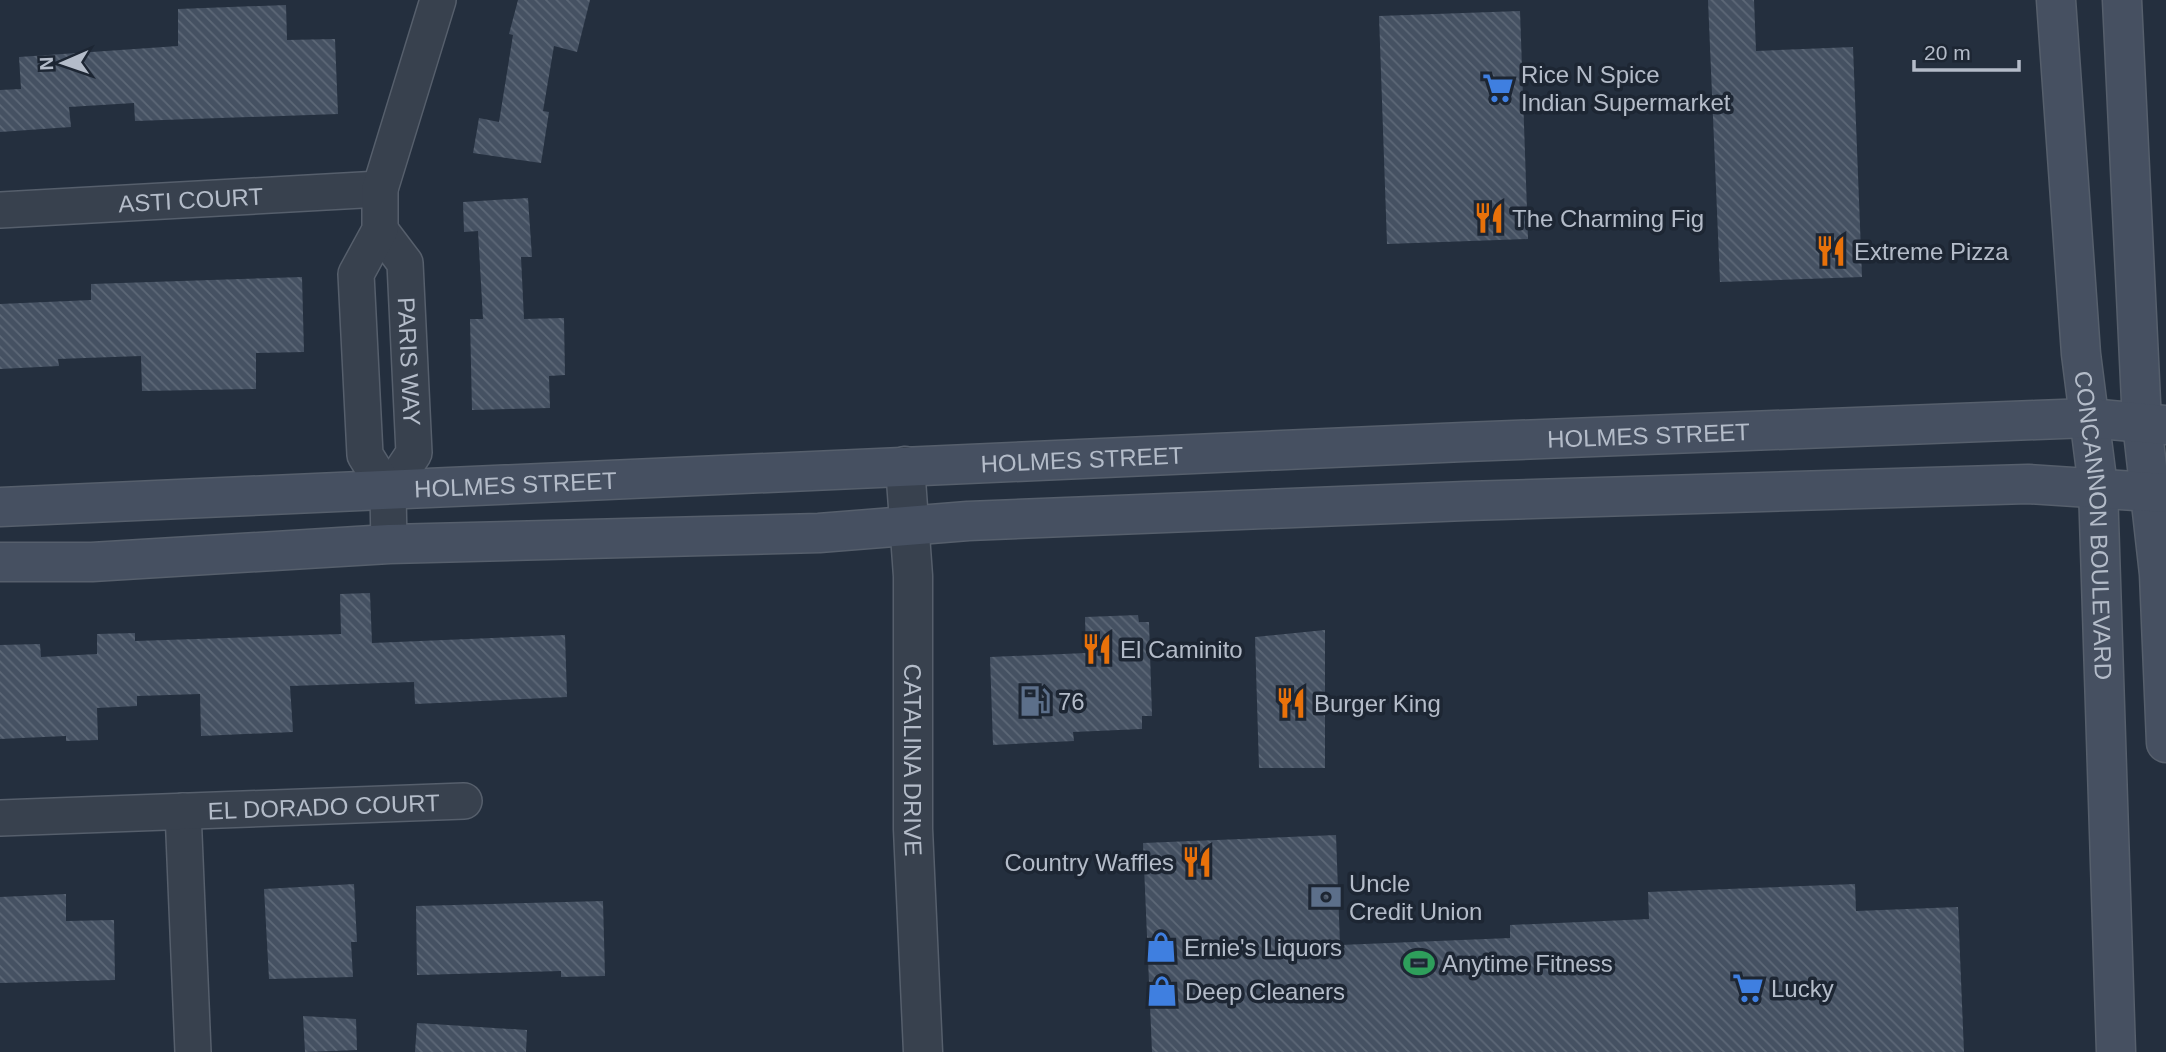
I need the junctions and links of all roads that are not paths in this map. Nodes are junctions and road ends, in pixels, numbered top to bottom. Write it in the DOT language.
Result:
graph roads {
  1 [pos="438,0"];
  2 [pos="2056,0"];
  3 [pos="2122,0"];
  4 [pos="380,189"];
  5 [pos="0,210"];
  6 [pos="380,230"];
  7 [pos="2089,418"];
  8 [pos="2154,424"];
  9 [pos="905,466"];
  10 [pos="2098,487"];
  11 [pos="2158,491"];
  12 [pos="388,492"];
  13 [pos="0,508"];
  14 [pos="910,526"];
  15 [pos="389,544"];
  16 [pos="0,562"];
  17 [pos="2166,743"];
  18 [pos="464,801"];
  19 [pos="183,811"];
  20 [pos="0,818"];
  21 [pos="194,1052"];
  22 [pos="923,1052"];
  23 [pos="2116,1052"];
  1 -- 4 [label="street, PARIS WAY"];
  2 -- 7 [label="main road, CONCANNON BOULEVARD"];
  3 -- 8 [label="main road"];
  4 -- 5 [label="street, ASTI COURT"];
  4 -- 6 [label="street, PARIS WAY"];
  6 -- 12 [label="street, PARIS WAY"];
  6 -- 12 [label="street, PARIS WAY"];
  7 -- 8 [label="main road, HOLMES STREET"];
  7 -- 9 [label="main road, HOLMES STREET"];
  7 -- 10 [label="main road, CONCANNON BOULEVARD"];
  8 -- 11 [label="main road"];
  9 -- 12 [label="main road, HOLMES STREET"];
  9 -- 14 [label="street, CATALINA DRIVE"];
  10 -- 11 [label="main road"];
  10 -- 14 [label="main road"];
  10 -- 23 [label="main road, CONCANNON BOULEVARD"];
  11 -- 17 [label="main road"];
  12 -- 13 [label="main road, HOLMES STREET"];
  12 -- 15 [label="street"];
  14 -- 15 [label="main road"];
  14 -- 22 [label="street, CATALINA DRIVE"];
  15 -- 16 [label="main road"];
  18 -- 19 [label="street, EL DORADO COURT"];
  19 -- 20 [label="street, EL DORADO COURT"];
  19 -- 21 [label="street"];
}
